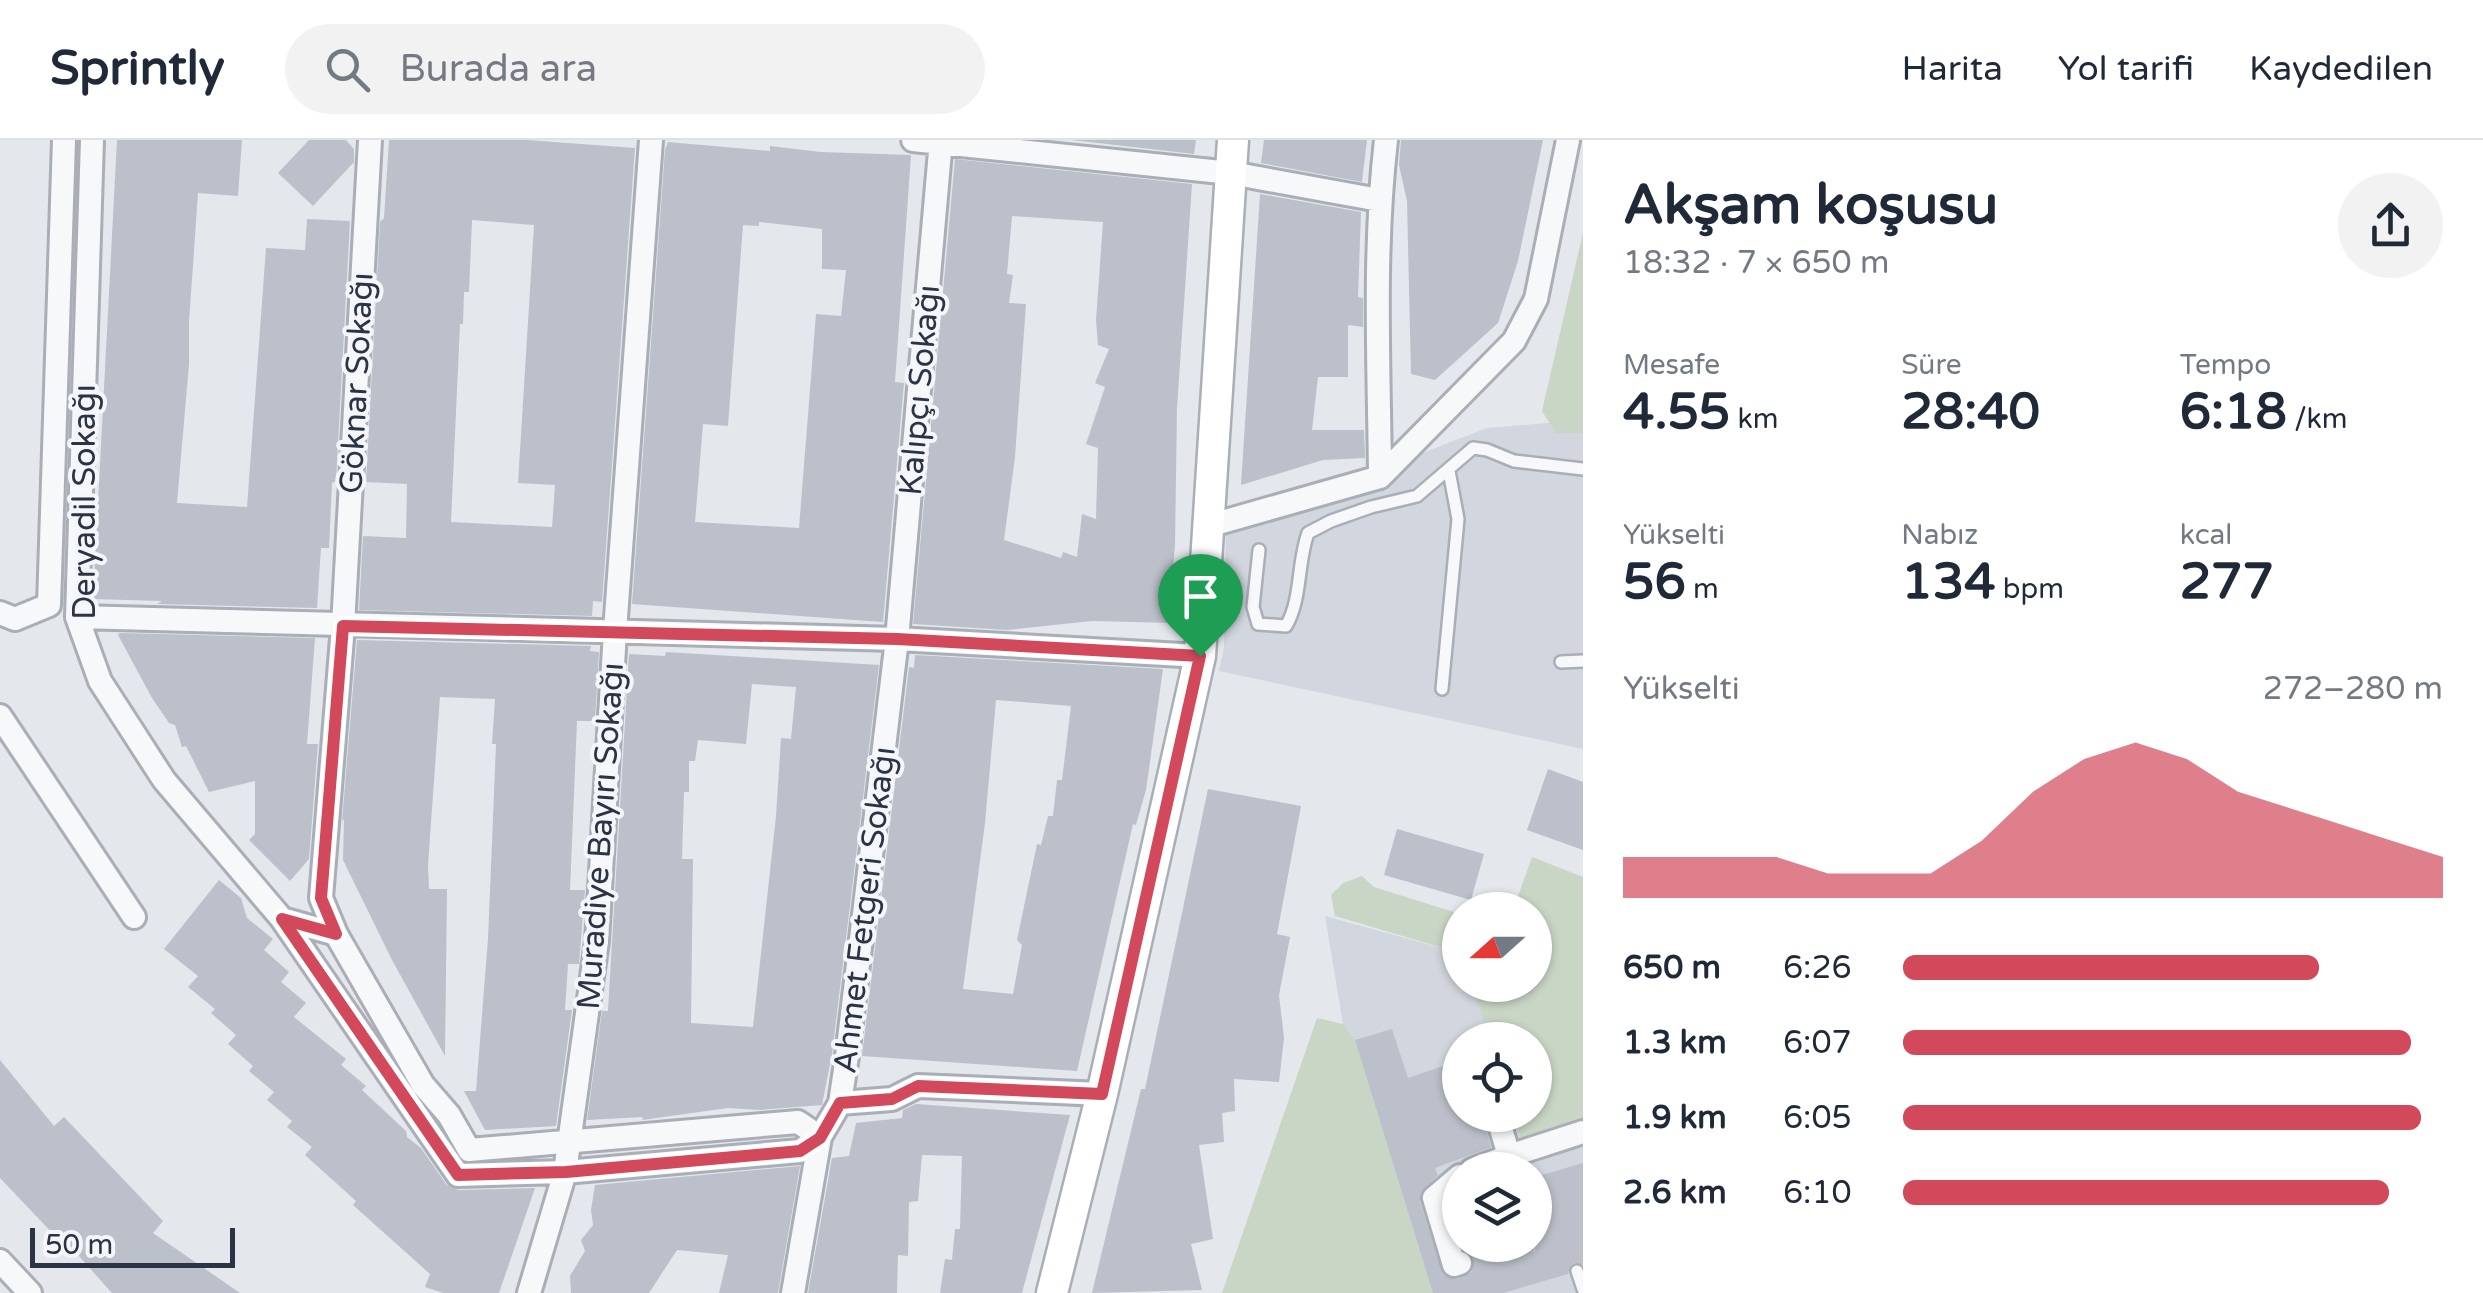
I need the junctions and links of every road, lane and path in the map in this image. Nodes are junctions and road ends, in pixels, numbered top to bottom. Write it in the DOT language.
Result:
graph roads {
  1 [pos="64,140"];
  2 [pos="92,140"];
  3 [pos="370,140"];
  4 [pos="651,140"];
  5 [pos="913,140"];
  6 [pos="1233,140"];
  7 [pos="1386,140"];
  8 [pos="1568,140"];
  9 [pos="941,141"];
  10 [pos="1230,173"];
  11 [pos="1379,200"];
  12 [pos="1583,469"];
  13 [pos="1448,470"];
  14 [pos="1380,477"];
  15 [pos="1208,526"];
  16 [pos="1258,550"];
  17 [pos="77,616"];
  18 [pos="2,620"];
  19 [pos="343,626"];
  20 [pos="615,631"];
  21 [pos="897,639"];
  22 [pos="1200,656"];
  23 [pos="1583,660"];
  24 [pos="1561,662"];
  25 [pos="1442,689"];
  26 [pos="0,716"];
  27 [pos="134,917"];
  28 [pos="282,919"];
  29 [pos="336,934"];
  30 [pos="1102,1094"];
  31 [pos="840,1103"];
  32 [pos="450,1115"];
  33 [pos="427,1130"];
  34 [pos="1583,1132"];
  35 [pos="820,1138"];
  36 [pos="571,1141"];
  37 [pos="1521,1152"];
  38 [pos="566,1172"];
  39 [pos="1442,1189"];
  40 [pos="1442,1229"];
  41 [pos="1578,1271"];
  42 [pos="3,1273"];
  43 [pos="1583,1289"];
  44 [pos="30,1293"];
  45 [pos="529,1293"];
  46 [pos="793,1293"];
  47 [pos="1052,1293"];
  1 -- 18 [label="street, Deryadil Sokağı"];
  2 -- 17 [label="street, Deryadil Sokağı"];
  3 -- 19 [label="street, Göknar Sokağı"];
  4 -- 20 [label="street, Muradiye Bayırı Sokağı"];
  5 -- 9 [label="street"];
  6 -- 10 [label="street"];
  7 -- 11 [label="street"];
  8 -- 14 [label="street"];
  9 -- 10 [label="street"];
  9 -- 21 [label="street, Kalıpçı Sokağı"];
  10 -- 11 [label="street"];
  10 -- 15 [label="street"];
  11 -- 14 [label="street"];
  12 -- 13 [label="lane"];
  13 -- 16 [label="lane"];
  13 -- 25 [label="lane"];
  14 -- 15 [label="street"];
  15 -- 22 [label="street"];
  17 -- 19 [label="street"];
  17 -- 28 [label="street, Deryadil Sokağı"];
  19 -- 20 [label="street"];
  19 -- 29 [label="street, Göknar Sokağı"];
  20 -- 21 [label="street"];
  20 -- 36 [label="street, Muradiye Bayırı Sokağı"];
  21 -- 22 [label="street"];
  21 -- 31 [label="street, Ahmet Fetgeri Sokağı"];
  22 -- 30 [label="street"];
  23 -- 24 [label="lane"];
  26 -- 27 [label="street"];
  28 -- 29 [label="street"];
  28 -- 33 [label="street, Deryadil Sokağı"];
  29 -- 32 [label="street"];
  30 -- 31 [label="street"];
  30 -- 47 [label="street"];
  31 -- 35 [label="street, Ahmet Fetgeri Sokağı"];
  32 -- 33 [label="street"];
  32 -- 36 [label="street"];
  33 -- 38 [label="street, Deryadil Sokağı"];
  34 -- 37 [label="street"];
  35 -- 36 [label="street"];
  35 -- 38 [label="street, Deryadil Sokağı"];
  35 -- 46 [label="street, Ahmet Fetgeri Sokağı"];
  36 -- 38 [label="street, Muradiye Bayırı Sokağı"];
  38 -- 45 [label="street, Muradiye Bayırı Sokağı"];
  39 -- 40 [label="street"];
  41 -- 43 [label="lane"];
  42 -- 44 [label="street"];
}
